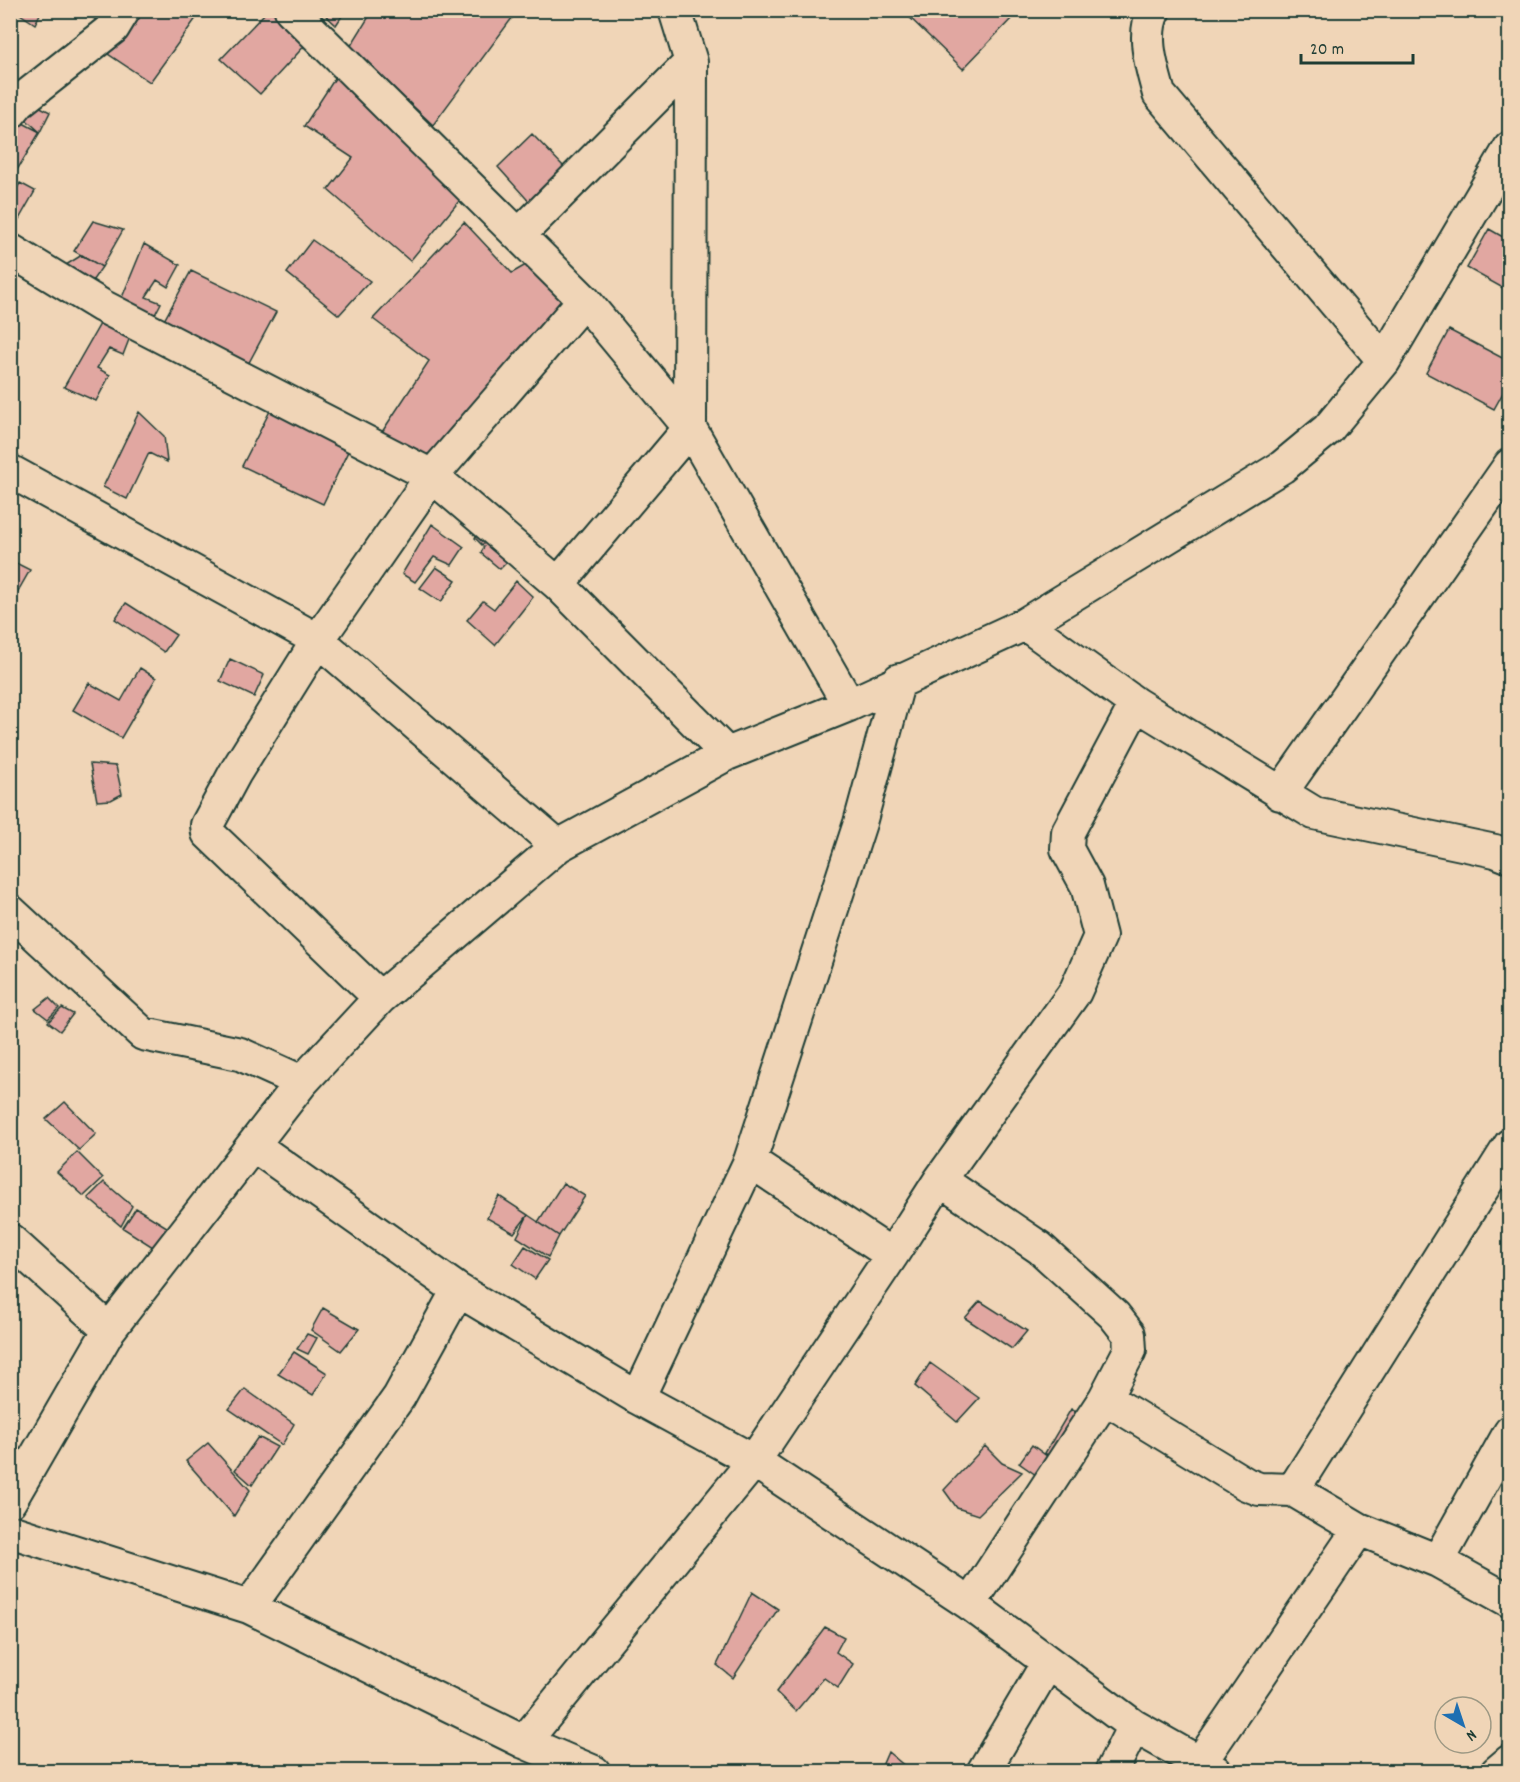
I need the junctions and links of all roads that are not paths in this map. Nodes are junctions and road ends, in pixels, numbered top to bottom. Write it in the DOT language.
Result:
graph roads {
  1 [pos="124,10"];
  2 [pos="291,10"];
  3 [pos="675,10"];
  4 [pos="1154,10"];
  5 [pos="691,62"];
  6 [pos="10,113"];
  7 [pos="1509,148"];
  8 [pos="519,235"];
  9 [pos="10,250"];
  10 [pos="585,300"];
  11 [pos="1384,361"];
  12 [pos="690,428"];
  13 [pos="1509,465"];
  14 [pos="10,471"];
  15 [pos="432,476"];
  16 [pos="558,584"];
  17 [pos="1025,624"];
  18 [pos="318,640"];
  19 [pos="899,680"];
  20 [pos="1136,704"];
  21 [pos="849,705"];
  22 [pos="727,754"];
  23 [pos="1280,794"];
  24 [pos="558,846"];
  25 [pos="1509,857"];
  26 [pos="10,911"];
  27 [pos="380,998"];
  28 [pos="302,1082"];
  29 [pos="253,1145"];
  30 [pos="1509,1146"];
  31 [pos="750,1161"];
  32 [pos="939,1180"];
  33 [pos="10,1240"];
  34 [pos="892,1255"];
  35 [pos="458,1290"];
  36 [pos="109,1330"];
  37 [pos="639,1398"];
  38 [pos="1105,1398"];
  39 [pos="1509,1432"];
  40 [pos="754,1461"];
  41 [pos="1293,1490"];
  42 [pos="10,1501"];
  43 [pos="1359,1529"];
  44 [pos="10,1532"];
  45 [pos="1437,1561"];
  46 [pos="1509,1601"];
  47 [pos="970,1604"];
  48 [pos="249,1607"];
  49 [pos="1047,1664"];
  50 [pos="1134,1726"];
  51 [pos="524,1742"];
  52 [pos="1509,1761"];
  53 [pos="1208,1768"];
  54 [pos="594,1772"];
  55 [pos="984,1772"];
  56 [pos="1111,1772"];
  57 [pos="1497,1772"];
  1 -- 6 [label="street"];
  2 -- 8 [label="street"];
  3 -- 5 [label="street"];
  4 -- 11 [label="street"];
  5 -- 8 [label="street"];
  5 -- 12 [label="street"];
  7 -- 11 [label="street"];
  8 -- 10 [label="street"];
  9 -- 15 [label="street"];
  10 -- 12 [label="street"];
  10 -- 15 [label="street"];
  11 -- 17 [label="street"];
  12 -- 16 [label="street"];
  12 -- 21 [label="street"];
  13 -- 23 [label="street"];
  14 -- 18 [label="street"];
  15 -- 16 [label="street"];
  15 -- 18 [label="street"];
  16 -- 22 [label="street"];
  17 -- 19 [label="street"];
  17 -- 20 [label="street"];
  18 -- 24 [label="street"];
  18 -- 27 [label="street"];
  19 -- 21 [label="street"];
  19 -- 31 [label="street"];
  20 -- 23 [label="street"];
  20 -- 32 [label="street"];
  21 -- 22 [label="street"];
  22 -- 24 [label="street"];
  23 -- 25 [label="street"];
  24 -- 27 [label="street"];
  26 -- 28 [label="street"];
  27 -- 28 [label="street"];
  28 -- 29 [label="street"];
  29 -- 35 [label="street"];
  29 -- 36 [label="street"];
  30 -- 41 [label="street"];
  31 -- 34 [label="street"];
  31 -- 37 [label="street"];
  32 -- 34 [label="street"];
  32 -- 38 [label="street"];
  33 -- 36 [label="street"];
  34 -- 40 [label="street"];
  35 -- 37 [label="street"];
  35 -- 48 [label="street"];
  36 -- 42 [label="street"];
  37 -- 40 [label="street"];
  38 -- 41 [label="street"];
  38 -- 47 [label="street"];
  39 -- 45 [label="street"];
  40 -- 47 [label="street"];
  40 -- 51 [label="street"];
  41 -- 43 [label="street"];
  43 -- 45 [label="street"];
  43 -- 53 [label="street"];
  44 -- 48 [label="street"];
  45 -- 46 [label="street"];
  47 -- 49 [label="street"];
  48 -- 51 [label="street"];
  49 -- 50 [label="street"];
  49 -- 55 [label="street"];
  50 -- 53 [label="street"];
  50 -- 56 [label="street"];
  51 -- 54 [label="street"];
  52 -- 57 [label="street"];
}
